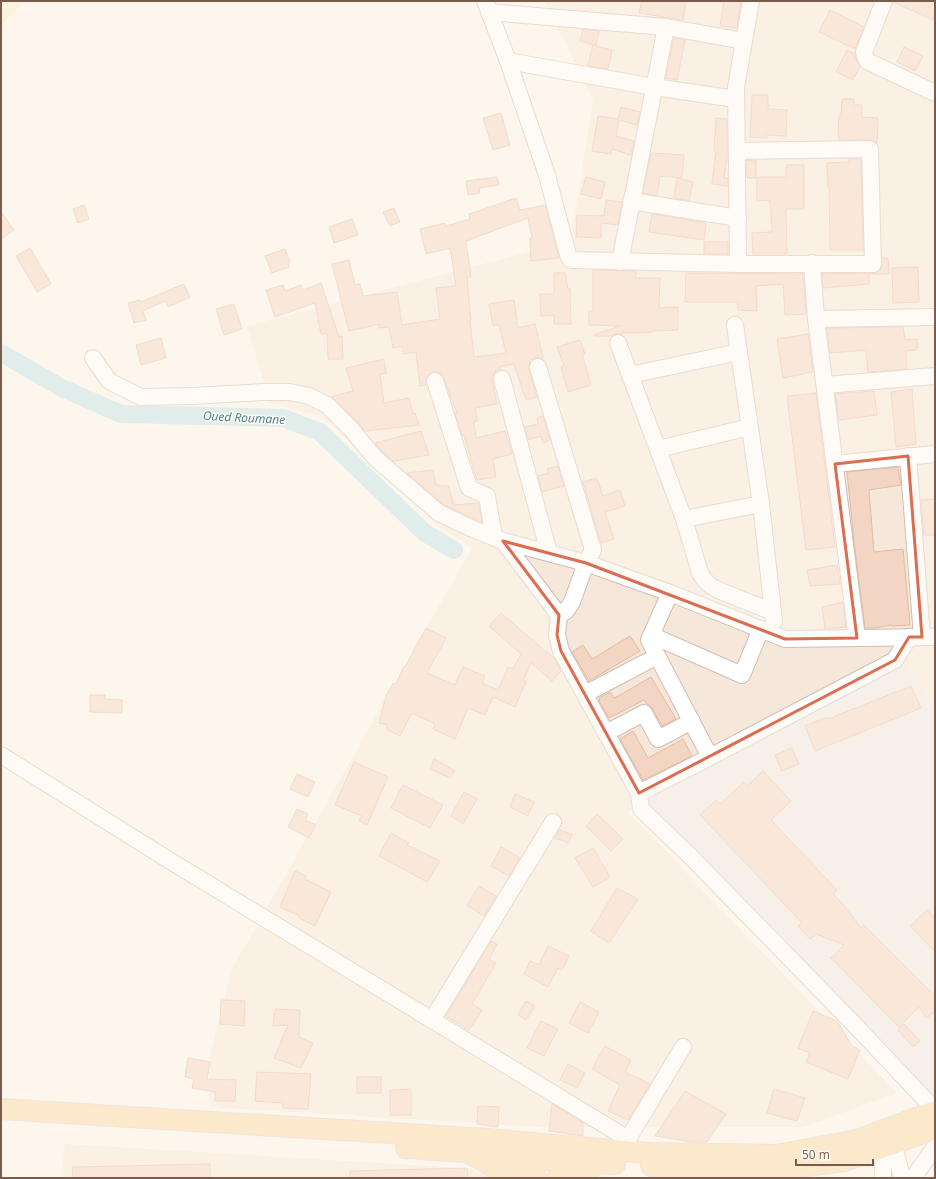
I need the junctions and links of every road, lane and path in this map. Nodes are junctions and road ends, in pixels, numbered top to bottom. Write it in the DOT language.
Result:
graph roads {
  1 [pos="752,1"];
  2 [pos="884,1"];
  3 [pos="487,6"];
  4 [pos="666,27"];
  5 [pos="744,41"];
  6 [pos="508,61"];
  7 [pos="654,87"];
  8 [pos="935,93"];
  9 [pos="736,99"];
  10 [pos="737,151"];
  11 [pos="631,201"];
  12 [pos="738,218"];
  13 [pos="620,262"];
  14 [pos="812,263"];
  15 [pos="738,264"];
  16 [pos="935,317"];
  17 [pos="816,319"];
  18 [pos="735,325"];
  19 [pos="618,343"];
  20 [pos="739,352"];
  21 [pos="93,358"];
  22 [pos="538,367"];
  23 [pos="630,375"];
  24 [pos="935,376"];
  25 [pos="502,379"];
  26 [pos="435,381"];
  27 [pos="825,385"];
  28 [pos="750,427"];
  29 [pos="658,449"];
  30 [pos="935,454"];
  31 [pos="908,456"];
  32 [pos="835,464"];
  33 [pos="761,504"];
  34 [pos="684,519"];
  35 [pos="499,539"];
  36 [pos="549,553"];
  37 [pos="586,563"];
  38 [pos="670,593"];
  39 [pos="774,612"];
  40 [pos="559,615"];
  41 [pos="761,629"];
  42 [pos="651,635"];
  43 [pos="776,635"];
  44 [pos="922,637"];
  45 [pos="856,638"];
  46 [pos="648,661"];
  47 [pos="585,694"];
  48 [pos="692,722"];
  49 [pos="606,733"];
  50 [pos="1,755"];
  51 [pos="710,757"];
  52 [pos="639,794"];
  53 [pos="553,822"];
  54 [pos="432,1020"];
  55 [pos="683,1047"];
  56 [pos="1,1109"];
  57 [pos="935,1110"];
  58 [pos="1,1123"];
  59 [pos="935,1129"];
  60 [pos="885,1138"];
  61 [pos="516,1142"];
  62 [pos="545,1145"];
  63 [pos="935,1147"];
  64 [pos="465,1152"];
  65 [pos="627,1152"];
  66 [pos="533,1168"];
  67 [pos="752,1169"];
  68 [pos="500,1178"];
  69 [pos="517,1178"];
  70 [pos="557,1178"];
  71 [pos="795,1178"];
  72 [pos="883,1178"];
  73 [pos="902,1178"];
  74 [pos="913,1178"];
  1 -- 5 [label="street"];
  2 -- 8 [label="street"];
  3 -- 4 [label="street"];
  3 -- 6 [label="street"];
  4 -- 5 [label="street"];
  4 -- 7 [label="street"];
  5 -- 9 [label="street"];
  6 -- 7 [label="street"];
  6 -- 13 [label="street"];
  7 -- 9 [label="street"];
  7 -- 11 [label="street"];
  9 -- 10 [label="street"];
  10 -- 12 [label="street"];
  10 -- 14 [label="street"];
  11 -- 12 [label="street"];
  11 -- 13 [label="street"];
  12 -- 15 [label="street"];
  13 -- 15 [label="street"];
  14 -- 15 [label="street"];
  14 -- 17 [label="street"];
  16 -- 17 [label="street"];
  17 -- 27 [label="street"];
  18 -- 20 [label="street"];
  19 -- 23 [label="street"];
  20 -- 23 [label="street"];
  20 -- 28 [label="street"];
  21 -- 35 [label="street"];
  22 -- 37 [label="street"];
  23 -- 29 [label="street"];
  24 -- 27 [label="street"];
  25 -- 36 [label="street"];
  26 -- 35 [label="street"];
  27 -- 32 [label="street"];
  28 -- 29 [label="street"];
  28 -- 33 [label="street"];
  29 -- 34 [label="street"];
  30 -- 31 [label="street"];
  31 -- 32 [label="street"];
  31 -- 44 [label="street"];
  32 -- 45 [label="street"];
  33 -- 34 [label="street"];
  33 -- 39 [label="street"];
  34 -- 39 [label="street"];
  35 -- 36 [label="street"];
  35 -- 40 [label="street"];
  36 -- 37 [label="street"];
  37 -- 38 [label="street"];
  37 -- 40 [label="street"];
  38 -- 41 [label="street"];
  38 -- 42 [label="street"];
  39 -- 43 [label="street"];
  40 -- 47 [label="street"];
  41 -- 42 [label="street"];
  41 -- 43 [label="street"];
  42 -- 48 [label="street"];
  43 -- 45 [label="street"];
  44 -- 45 [label="street"];
  44 -- 51 [label="street"];
  46 -- 47 [label="street"];
  47 -- 49 [label="street"];
  48 -- 49 [label="street"];
  48 -- 51 [label="street"];
  49 -- 52 [label="street"];
  50 -- 54 [label="street"];
  51 -- 52 [label="street"];
  52 -- 57 [label="street"];
  53 -- 54 [label="street"];
  54 -- 65 [label="street"];
  55 -- 65 [label="street"];
  56 -- 61 [label="main road"];
  57 -- 60 [label="main road"];
  58 -- 64 [label="main road"];
  59 -- 60 [label="main road"];
  60 -- 65 [label="main road"];
  60 -- 67 [label="main road"];
  60 -- 72 [label="street"];
  60 -- 73 [label="street"];
  61 -- 62 [label="main road"];
  61 -- 66 [label="main road"];
  62 -- 65 [label="main road"];
  62 -- 66 [label="main road"];
  63 -- 74 [label="street"];
  64 -- 66 [label="main road"];
  64 -- 68 [label="main road"];
  65 -- 66 [label="main road"];
  65 -- 67 [label="main road"];
  65 -- 70 [label="main road"];
  66 -- 69 [label="main road"];
  67 -- 71 [label="street"];
}
